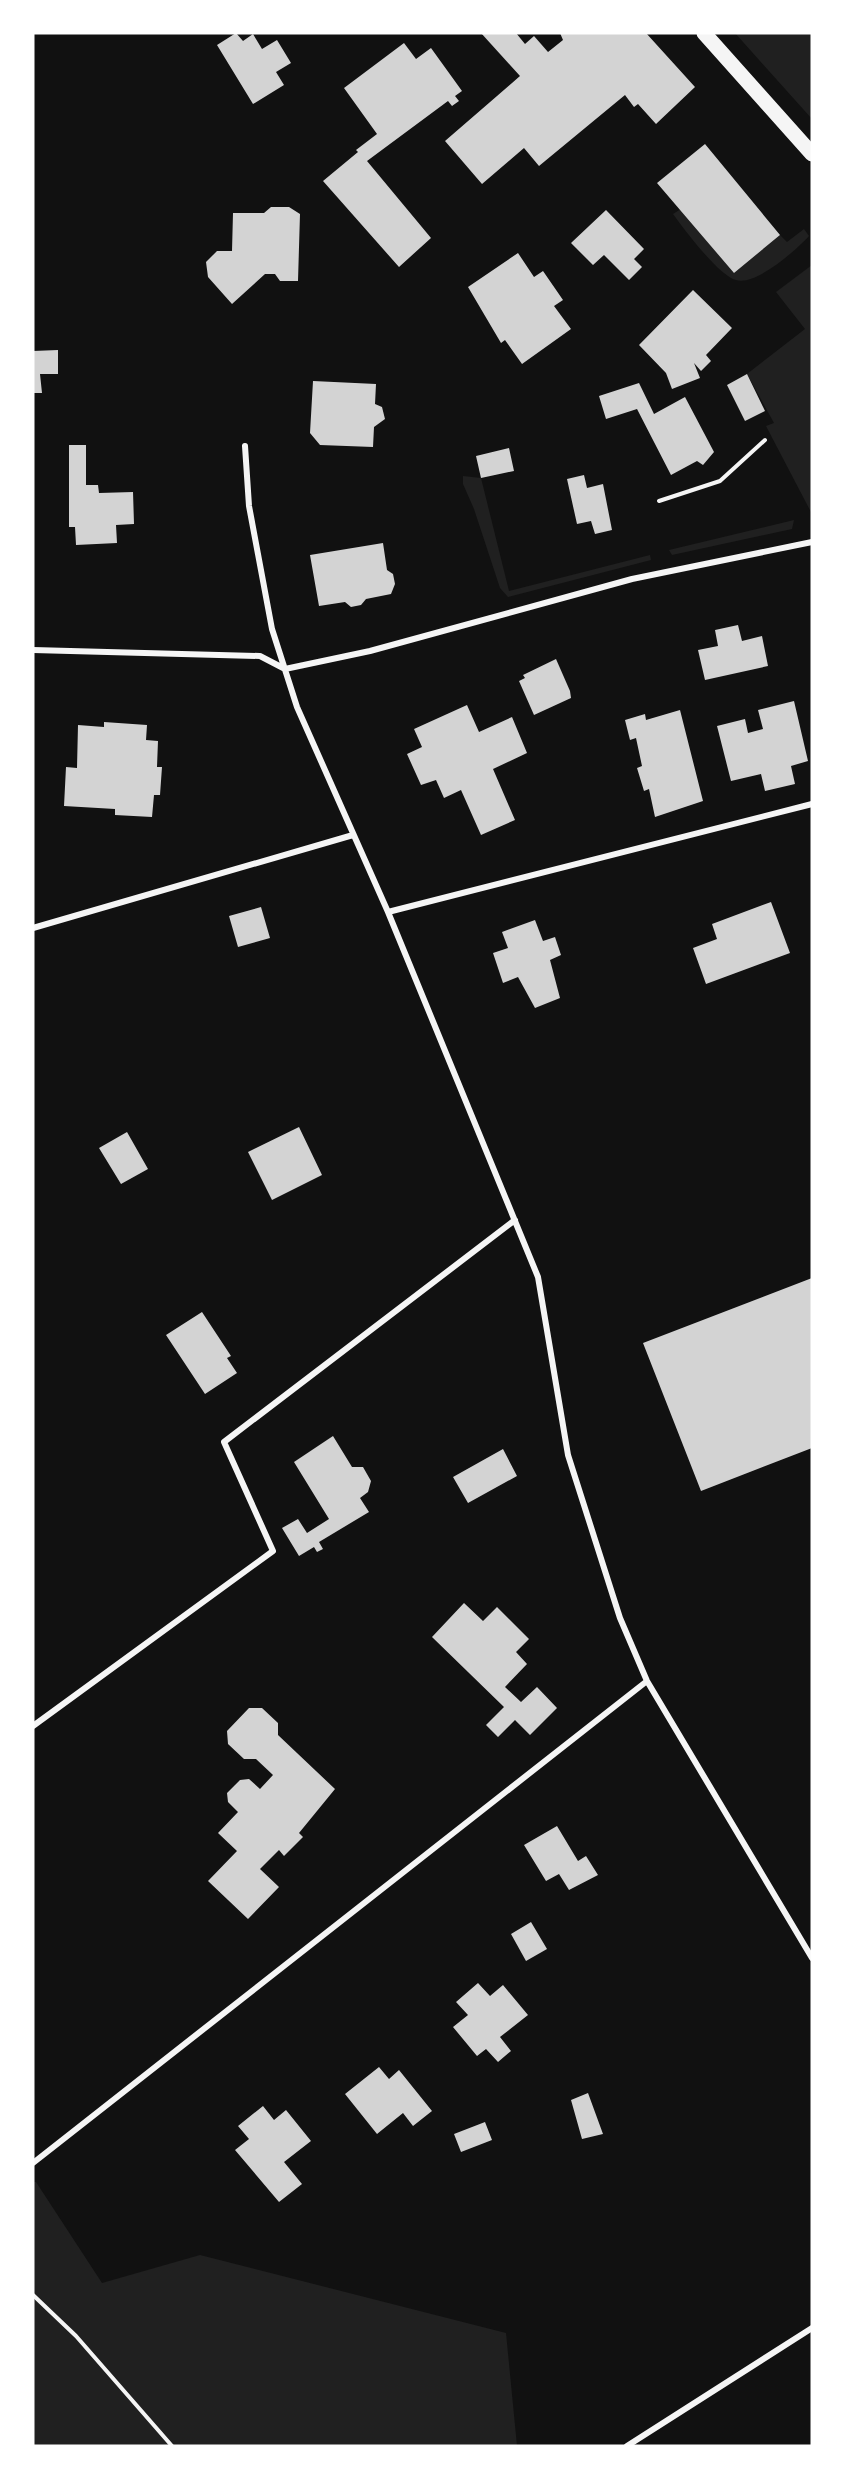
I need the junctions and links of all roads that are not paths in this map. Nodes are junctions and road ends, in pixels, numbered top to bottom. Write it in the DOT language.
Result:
graph roads {
  1 [pos="704,33"];
  2 [pos="812,154"];
  3 [pos="245,446"];
  4 [pos="812,542"];
  5 [pos="33,650"];
  6 [pos="285,669"];
  7 [pos="812,804"];
  8 [pos="353,835"];
  9 [pos="388,912"];
  10 [pos="33,928"];
  11 [pos="515,1220"];
  12 [pos="647,1681"];
  13 [pos="33,1726"];
  14 [pos="812,1958"];
  15 [pos="33,2163"];
  16 [pos="812,2328"];
  17 [pos="627,2446"];
  1 -- 2 [label="main road"];
  3 -- 6 [label="street"];
  4 -- 6 [label="street"];
  5 -- 6 [label="street"];
  6 -- 8 [label="street"];
  7 -- 9 [label="street"];
  8 -- 9 [label="street"];
  8 -- 10 [label="street"];
  9 -- 11 [label="street"];
  11 -- 12 [label="street"];
  11 -- 13 [label="street"];
  12 -- 14 [label="street"];
  12 -- 15 [label="street"];
  16 -- 17 [label="street"];
}
